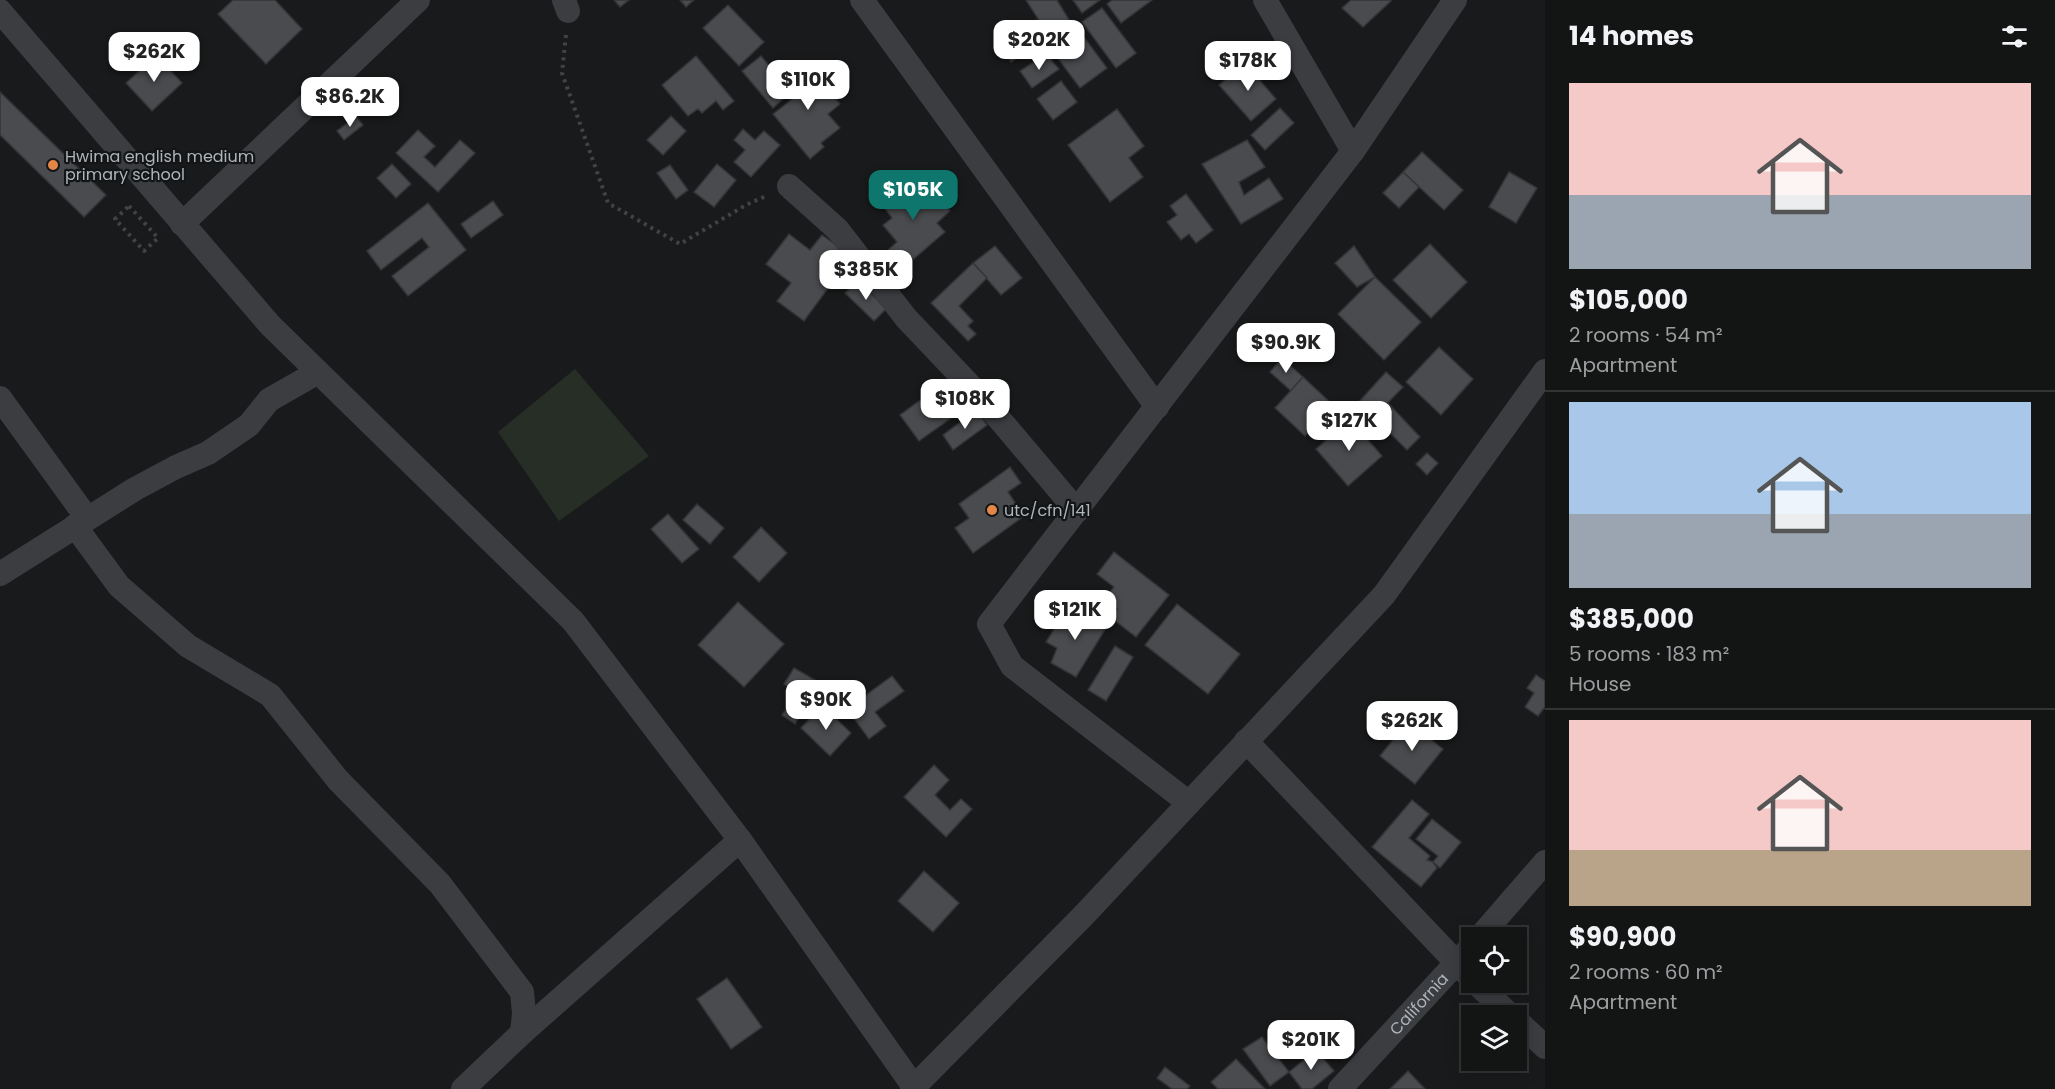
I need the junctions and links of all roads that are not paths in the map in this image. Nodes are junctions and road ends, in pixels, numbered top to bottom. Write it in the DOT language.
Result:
graph roads {
  1 [pos="418,0"];
  2 [pos="862,0"];
  3 [pos="1265,0"];
  4 [pos="1455,0"];
  5 [pos="0,11"];
  6 [pos="1353,151"];
  7 [pos="789,186"];
  8 [pos="182,224"];
  9 [pos="1545,371"];
  10 [pos="318,372"];
  11 [pos="0,398"];
  12 [pos="1157,407"];
  13 [pos="1077,511"];
  14 [pos="81,522"];
  15 [pos="0,574"];
  16 [pos="1246,741"];
  17 [pos="1189,803"];
  18 [pos="740,840"];
  19 [pos="1545,862"];
  20 [pos="1489,927"];
  21 [pos="1461,969"];
  22 [pos="1461,975"];
  23 [pos="1487,993"];
  24 [pos="1499,1005"];
  25 [pos="1527,1030"];
  26 [pos="522,1033"];
  27 [pos="1545,1047"];
  28 [pos="913,1088"];
  29 [pos="463,1089"];
  30 [pos="1340,1089"];
  1 -- 8 [label="street"];
  2 -- 12 [label="street"];
  3 -- 6 [label="street"];
  4 -- 6 [label="street"];
  5 -- 8 [label="street"];
  6 -- 12 [label="street"];
  7 -- 13 [label="street"];
  8 -- 10 [label="street"];
  9 -- 16 [label="street"];
  10 -- 14 [label="street"];
  10 -- 18 [label="street"];
  11 -- 14 [label="street"];
  12 -- 13 [label="street"];
  13 -- 17 [label="street"];
  14 -- 15 [label="street"];
  14 -- 26 [label="street"];
  16 -- 17 [label="street"];
  16 -- 21 [label="street"];
  17 -- 28 [label="street"];
  18 -- 26 [label="street"];
  18 -- 28 [label="street"];
  19 -- 20 [label="street"];
  22 -- 30 [label="street, California"];
  23 -- 24 [label="street"];
  25 -- 27 [label="street"];
  26 -- 29 [label="street"];
}
